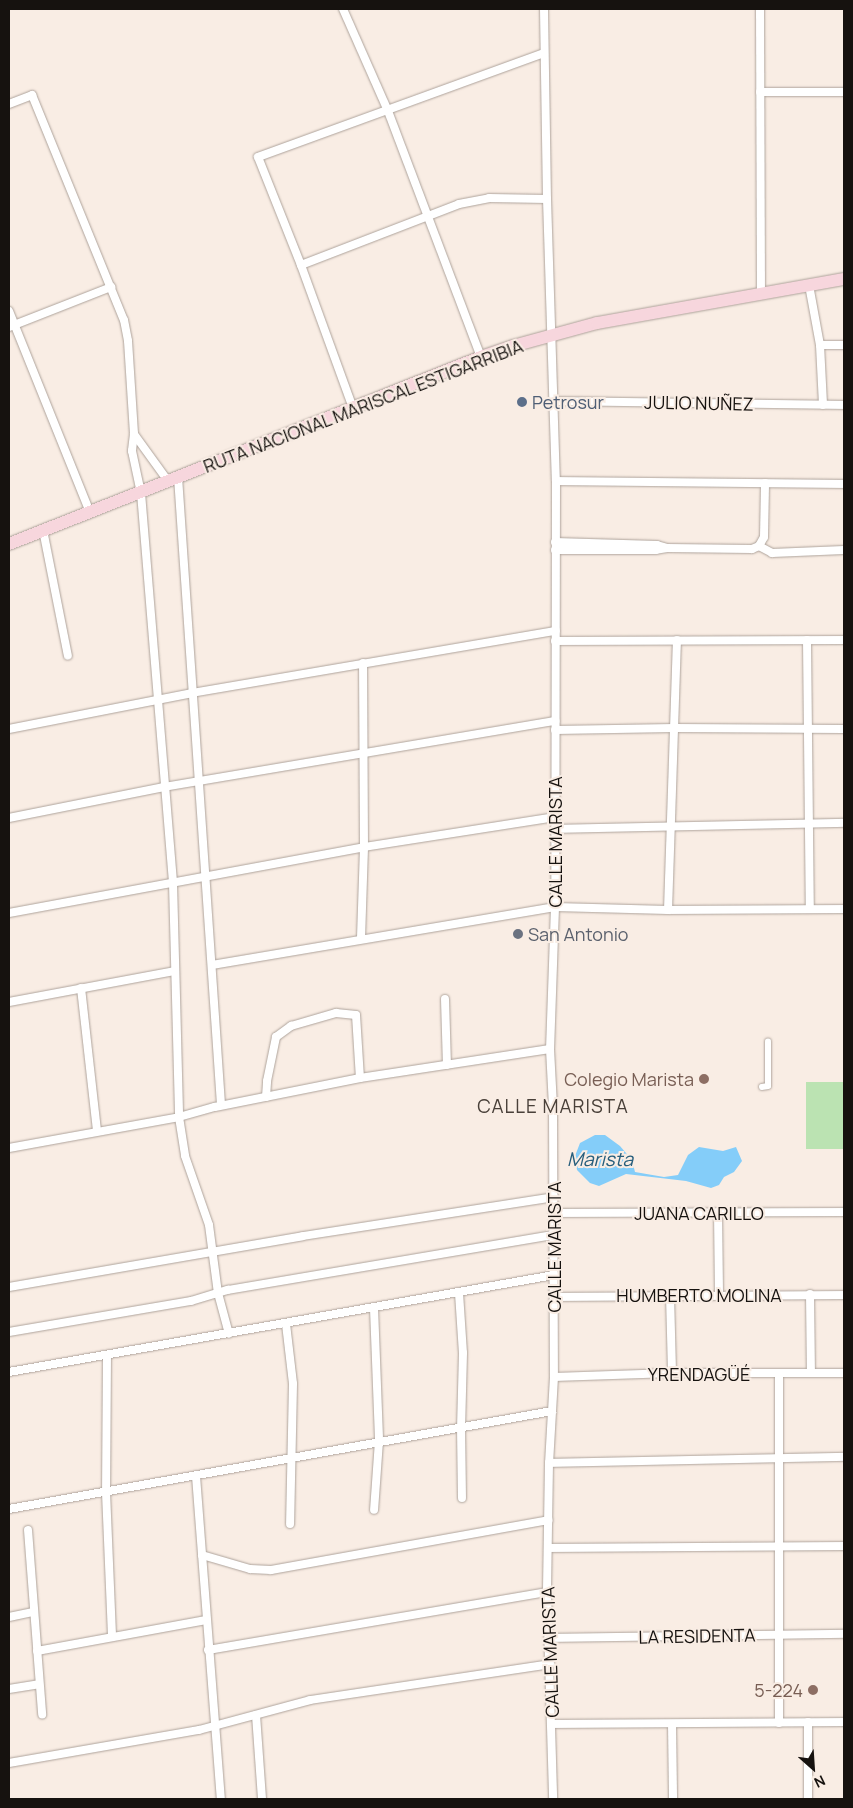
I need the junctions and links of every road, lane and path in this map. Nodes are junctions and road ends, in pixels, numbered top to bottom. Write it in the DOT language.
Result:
graph roads {
  1 [pos="343,9"];
  2 [pos="544,9"];
  3 [pos="760,9"];
  4 [pos="544,53"];
  5 [pos="760,92"];
  6 [pos="844,92"];
  7 [pos="9,104"];
  8 [pos="388,110"];
  9 [pos="547,199"];
  10 [pos="428,216"];
  11 [pos="301,265"];
  12 [pos="844,279"];
  13 [pos="808,285"];
  14 [pos="111,288"];
  15 [pos="761,293"];
  16 [pos="9,311"];
  17 [pos="12,326"];
  18 [pos="551,335"];
  19 [pos="820,345"];
  20 [pos="844,345"];
  21 [pos="480,357"];
  22 [pos="553,400"];
  23 [pos="823,405"];
  24 [pos="844,405"];
  25 [pos="353,408"];
  26 [pos="134,434"];
  27 [pos="173,480"];
  28 [pos="556,481"];
  29 [pos="765,483"];
  30 [pos="844,484"];
  31 [pos="140,493"];
  32 [pos="90,512"];
  33 [pos="43,530"];
  34 [pos="9,544"];
  35 [pos="556,546"];
  36 [pos="759,546"];
  37 [pos="844,550"];
  38 [pos="556,631"];
  39 [pos="556,640"];
  40 [pos="677,640"];
  41 [pos="807,640"];
  42 [pos="844,640"];
  43 [pos="68,656"];
  44 [pos="363,663"];
  45 [pos="192,693"];
  46 [pos="158,702"];
  47 [pos="556,721"];
  48 [pos="674,728"];
  49 [pos="9,729"];
  50 [pos="808,729"];
  51 [pos="844,729"];
  52 [pos="555,730"];
  53 [pos="365,752"];
  54 [pos="199,782"];
  55 [pos="164,787"];
  56 [pos="555,817"];
  57 [pos="9,818"];
  58 [pos="844,823"];
  59 [pos="809,824"];
  60 [pos="671,825"];
  61 [pos="555,829"];
  62 [pos="364,847"];
  63 [pos="206,878"];
  64 [pos="173,883"];
  65 [pos="555,907"];
  66 [pos="810,909"];
  67 [pos="844,909"];
  68 [pos="668,910"];
  69 [pos="9,913"];
  70 [pos="361,938"];
  71 [pos="212,965"];
  72 [pos="174,971"];
  73 [pos="81,988"];
  74 [pos="445,999"];
  75 [pos="9,1002"];
  76 [pos="768,1042"];
  77 [pos="550,1049"];
  78 [pos="447,1065"];
  79 [pos="360,1078"];
  80 [pos="762,1086"];
  81 [pos="266,1097"];
  82 [pos="221,1105"];
  83 [pos="179,1117"];
  84 [pos="97,1130"];
  85 [pos="9,1148"];
  86 [pos="554,1197"];
  87 [pos="718,1212"];
  88 [pos="844,1212"];
  89 [pos="553,1213"];
  90 [pos="553,1235"];
  91 [pos="213,1251"];
  92 [pos="554,1275"];
  93 [pos="9,1287"];
  94 [pos="459,1292"];
  95 [pos="218,1293"];
  96 [pos="719,1294"];
  97 [pos="810,1294"];
  98 [pos="670,1295"];
  99 [pos="844,1295"];
  100 [pos="554,1297"];
  101 [pos="374,1308"];
  102 [pos="286,1324"];
  103 [pos="9,1332"];
  104 [pos="229,1334"];
  105 [pos="107,1355"];
  106 [pos="9,1372"];
  107 [pos="672,1373"];
  108 [pos="779,1373"];
  109 [pos="811,1373"];
  110 [pos="844,1374"];
  111 [pos="554,1377"];
  112 [pos="552,1411"];
  113 [pos="461,1427"];
  114 [pos="379,1441"];
  115 [pos="844,1457"];
  116 [pos="291,1458"];
  117 [pos="780,1459"];
  118 [pos="549,1462"];
  119 [pos="196,1476"];
  120 [pos="106,1492"];
  121 [pos="462,1498"];
  122 [pos="9,1509"];
  123 [pos="374,1510"];
  124 [pos="549,1520"];
  125 [pos="290,1524"];
  126 [pos="28,1530"];
  127 [pos="844,1546"];
  128 [pos="779,1547"];
  129 [pos="549,1548"];
  130 [pos="202,1555"];
  131 [pos="547,1592"];
  132 [pos="33,1612"];
  133 [pos="9,1617"];
  134 [pos="206,1620"];
  135 [pos="778,1634"];
  136 [pos="844,1634"];
  137 [pos="112,1637"];
  138 [pos="549,1638"];
  139 [pos="208,1650"];
  140 [pos="37,1651"];
  141 [pos="550,1664"];
  142 [pos="39,1684"];
  143 [pos="9,1689"];
  144 [pos="42,1714"];
  145 [pos="256,1715"];
  146 [pos="808,1722"];
  147 [pos="844,1722"];
  148 [pos="779,1723"];
  149 [pos="552,1724"];
  150 [pos="672,1724"];
  151 [pos="215,1726"];
  152 [pos="9,1763"];
  153 [pos="221,1799"];
  154 [pos="262,1799"];
  155 [pos="553,1799"];
  156 [pos="673,1799"];
  157 [pos="808,1799"];
  1 -- 8 [label="street"];
  2 -- 4 [label="street, CALLE MARISTA"];
  3 -- 5 [label="street"];
  4 -- 8 [label="street"];
  4 -- 9 [label="street, CALLE MARISTA"];
  5 -- 6 [label="street"];
  5 -- 15 [label="street"];
  7 -- 14 [label="street"];
  8 -- 10 [label="street"];
  8 -- 11 [label="street"];
  9 -- 10 [label="street"];
  9 -- 18 [label="street, CALLE MARISTA"];
  10 -- 11 [label="street"];
  10 -- 21 [label="street"];
  11 -- 25 [label="street"];
  12 -- 13 [label="main road, RUTA NACIONAL MARISCAL ESTIGARRIBIA"];
  13 -- 15 [label="main road, RUTA NACIONAL MARISCAL ESTIGARRIBIA"];
  13 -- 19 [label="street"];
  14 -- 17 [label="street"];
  14 -- 26 [label="street"];
  15 -- 18 [label="main road, RUTA NACIONAL MARISCAL ESTIGARRIBIA"];
  16 -- 17 [label="street"];
  17 -- 32 [label="street"];
  18 -- 21 [label="main road, RUTA NACIONAL MARISCAL ESTIGARRIBIA"];
  18 -- 22 [label="street, CALLE MARISTA"];
  19 -- 20 [label="street"];
  19 -- 23 [label="street"];
  21 -- 25 [label="main road, RUTA NACIONAL MARISCAL ESTIGARRIBIA"];
  22 -- 23 [label="street, JULIO NUÑEZ"];
  22 -- 28 [label="street, CALLE MARISTA"];
  23 -- 24 [label="street, JULIO NUÑEZ"];
  25 -- 27 [label="main road, RUTA NACIONAL MARISCAL ESTIGARRIBIA"];
  26 -- 27 [label="street"];
  26 -- 31 [label="street"];
  27 -- 31 [label="main road, RUTA NACIONAL MARISCAL ESTIGARRIBIA"];
  27 -- 45 [label="street"];
  28 -- 29 [label="street"];
  28 -- 35 [label="street, CALLE MARISTA"];
  29 -- 30 [label="street"];
  29 -- 36 [label="street"];
  31 -- 32 [label="main road, RUTA NACIONAL MARISCAL ESTIGARRIBIA"];
  31 -- 46 [label="street"];
  32 -- 33 [label="main road, RUTA NACIONAL MARISCAL ESTIGARRIBIA"];
  33 -- 34 [label="main road, RUTA NACIONAL MARISCAL ESTIGARRIBIA"];
  33 -- 43 [label="street"];
  35 -- 36 [label="street"];
  35 -- 38 [label="street, CALLE MARISTA"];
  36 -- 37 [label="street"];
  38 -- 39 [label="street, CALLE MARISTA"];
  38 -- 44 [label="street"];
  39 -- 40 [label="street"];
  39 -- 47 [label="street, CALLE MARISTA"];
  40 -- 41 [label="street"];
  40 -- 48 [label="street"];
  41 -- 42 [label="street"];
  41 -- 50 [label="street"];
  44 -- 45 [label="street"];
  44 -- 53 [label="street"];
  45 -- 46 [label="street"];
  45 -- 54 [label="street"];
  46 -- 49 [label="street"];
  46 -- 55 [label="street"];
  47 -- 52 [label="street, CALLE MARISTA"];
  47 -- 53 [label="street"];
  48 -- 50 [label="street"];
  48 -- 52 [label="street"];
  48 -- 60 [label="street"];
  50 -- 51 [label="street"];
  50 -- 59 [label="street"];
  52 -- 56 [label="street, CALLE MARISTA"];
  53 -- 54 [label="street"];
  53 -- 62 [label="street"];
  54 -- 55 [label="street"];
  54 -- 63 [label="street"];
  55 -- 57 [label="street"];
  55 -- 64 [label="street"];
  56 -- 61 [label="street, CALLE MARISTA"];
  56 -- 62 [label="street"];
  58 -- 59 [label="street"];
  59 -- 60 [label="street"];
  59 -- 66 [label="street"];
  60 -- 61 [label="street"];
  60 -- 68 [label="street"];
  61 -- 65 [label="street, CALLE MARISTA"];
  62 -- 63 [label="street"];
  62 -- 70 [label="street"];
  63 -- 64 [label="street"];
  63 -- 71 [label="street"];
  64 -- 69 [label="street"];
  64 -- 72 [label="street"];
  65 -- 68 [label="street"];
  65 -- 70 [label="street"];
  65 -- 77 [label="street, CALLE MARISTA"];
  66 -- 67 [label="street"];
  66 -- 68 [label="street"];
  70 -- 71 [label="street"];
  71 -- 82 [label="street"];
  72 -- 73 [label="street"];
  72 -- 83 [label="street"];
  73 -- 75 [label="street"];
  73 -- 84 [label="street"];
  74 -- 78 [label="street"];
  76 -- 80 [label="street"];
  77 -- 78 [label="street"];
  77 -- 86 [label="street, CALLE MARISTA"];
  78 -- 79 [label="street"];
  79 -- 81 [label="street"];
  79 -- 81 [label="street"];
  81 -- 82 [label="street"];
  82 -- 83 [label="street"];
  83 -- 84 [label="street"];
  83 -- 91 [label="street"];
  84 -- 85 [label="street"];
  86 -- 89 [label="street, CALLE MARISTA"];
  86 -- 91 [label="street"];
  87 -- 88 [label="street, JUANA CARILLO"];
  87 -- 89 [label="street, JUANA CARILLO"];
  87 -- 96 [label="street"];
  89 -- 90 [label="street, CALLE MARISTA"];
  90 -- 92 [label="street, CALLE MARISTA"];
  90 -- 95 [label="street"];
  91 -- 93 [label="street"];
  91 -- 95 [label="street"];
  92 -- 94 [label="street"];
  92 -- 100 [label="street, CALLE MARISTA"];
  94 -- 101 [label="street"];
  94 -- 113 [label="street"];
  95 -- 103 [label="street"];
  95 -- 104 [label="street"];
  96 -- 97 [label="street, HUMBERTO MOLINA"];
  96 -- 98 [label="street, HUMBERTO MOLINA"];
  97 -- 99 [label="street, HUMBERTO MOLINA"];
  97 -- 109 [label="street"];
  98 -- 100 [label="street, HUMBERTO MOLINA"];
  98 -- 107 [label="street"];
  100 -- 111 [label="street, CALLE MARISTA"];
  101 -- 102 [label="street"];
  101 -- 114 [label="street"];
  102 -- 104 [label="street"];
  102 -- 116 [label="street"];
  104 -- 105 [label="street"];
  105 -- 106 [label="street"];
  105 -- 120 [label="street"];
  107 -- 108 [label="street, YRENDAGÜÉ"];
  107 -- 111 [label="street, YRENDAGÜÉ"];
  108 -- 109 [label="street, YRENDAGÜÉ"];
  108 -- 117 [label="street"];
  109 -- 110 [label="street, YRENDAGÜÉ"];
  111 -- 112 [label="street, CALLE MARISTA"];
  112 -- 113 [label="street"];
  112 -- 118 [label="street, CALLE MARISTA"];
  113 -- 114 [label="street"];
  113 -- 121 [label="street"];
  114 -- 116 [label="street"];
  114 -- 123 [label="street"];
  115 -- 117 [label="street"];
  116 -- 119 [label="street"];
  116 -- 125 [label="street"];
  117 -- 118 [label="street"];
  117 -- 128 [label="street"];
  118 -- 124 [label="street, CALLE MARISTA"];
  119 -- 120 [label="street"];
  119 -- 130 [label="street"];
  120 -- 122 [label="street"];
  120 -- 137 [label="street"];
  124 -- 129 [label="street, CALLE MARISTA"];
  124 -- 130 [label="street"];
  126 -- 132 [label="street"];
  127 -- 128 [label="street"];
  128 -- 129 [label="street"];
  128 -- 135 [label="street"];
  129 -- 131 [label="street, CALLE MARISTA"];
  130 -- 134 [label="street"];
  131 -- 138 [label="street, CALLE MARISTA"];
  131 -- 139 [label="street"];
  132 -- 133 [label="street"];
  132 -- 140 [label="street"];
  134 -- 137 [label="street"];
  134 -- 139 [label="street"];
  135 -- 136 [label="street, LA RESIDENTA"];
  135 -- 138 [label="street, LA RESIDENTA"];
  135 -- 148 [label="street"];
  137 -- 140 [label="street"];
  138 -- 141 [label="street, CALLE MARISTA"];
  139 -- 151 [label="street"];
  140 -- 142 [label="street"];
  141 -- 145 [label="street"];
  141 -- 149 [label="street, CALLE MARISTA"];
  142 -- 143 [label="street"];
  142 -- 144 [label="street"];
  145 -- 151 [label="street"];
  145 -- 154 [label="street"];
  146 -- 147 [label="street"];
  146 -- 148 [label="street"];
  146 -- 157 [label="street"];
  148 -- 150 [label="street"];
  149 -- 150 [label="street"];
  149 -- 155 [label="street, CALLE MARISTA"];
  150 -- 156 [label="street"];
  151 -- 152 [label="street"];
  151 -- 153 [label="street"];
}
